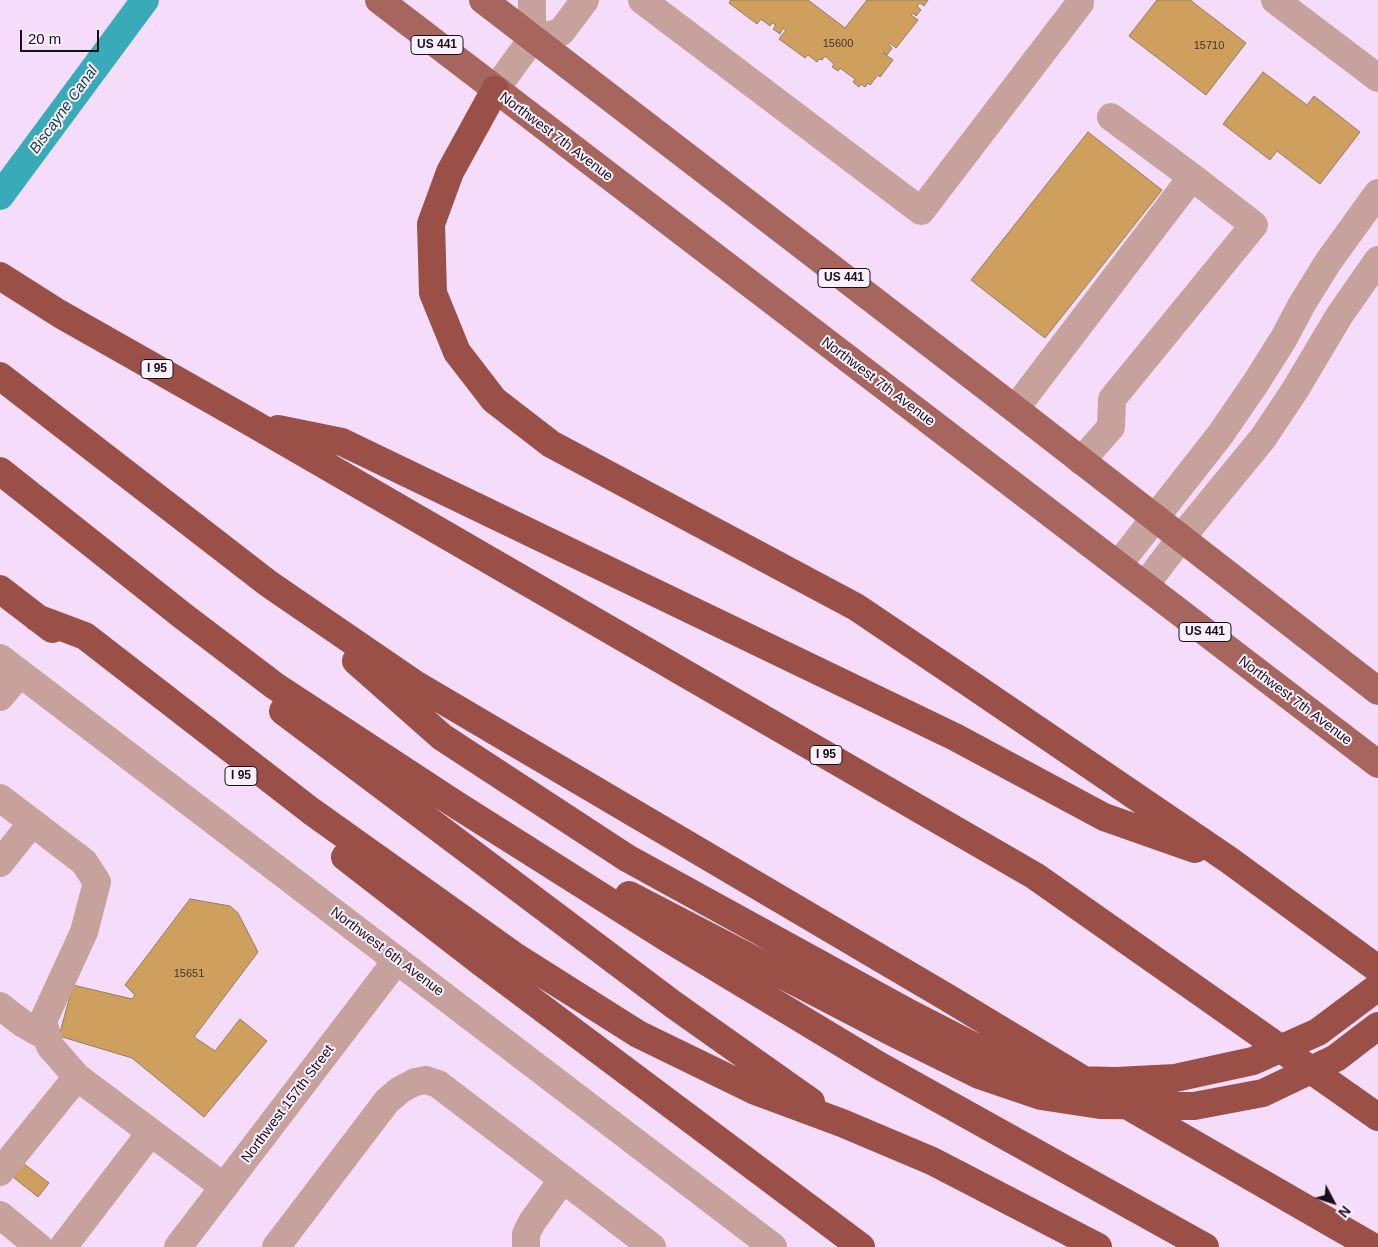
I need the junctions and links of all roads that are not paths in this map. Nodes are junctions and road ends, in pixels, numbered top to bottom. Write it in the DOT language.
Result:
graph roads {
  1 [pos="379,0"];
  2 [pos="483,0"];
  3 [pos="532,0"];
  4 [pos="585,0"];
  5 [pos="642,0"];
  6 [pos="1080,3"];
  7 [pos="1291,4"];
  8 [pos="532,39"];
  9 [pos="1378,78"];
  10 [pos="495,90"];
  11 [pos="1111,117"];
  12 [pos="1192,177"];
  13 [pos="1378,193"];
  14 [pos="1378,260"];
  15 [pos="0,276"];
  16 [pos="0,376"];
  17 [pos="1015,409"];
  18 [pos="254,424"];
  19 [pos="1082,461"];
  20 [pos="0,471"];
  21 [pos="0,490"];
  22 [pos="1155,517"];
  23 [pos="1181,538"];
  24 [pos="1118,565"];
  25 [pos="269,584"];
  26 [pos="1145,585"];
  27 [pos="0,589"];
  28 [pos="37,618"];
  29 [pos="10,665"];
  30 [pos="1378,692"];
  31 [pos="0,698"];
  32 [pos="1378,764"];
  33 [pos="0,798"];
  34 [pos="455,804"];
  35 [pos="32,823"];
  36 [pos="1229,860"];
  37 [pos="0,863"];
  38 [pos="397,960"];
  39 [pos="1378,969"];
  40 [pos="1378,987"];
  41 [pos="0,1006"];
  42 [pos="902,1023"];
  43 [pos="1378,1026"];
  44 [pos="47,1037"];
  45 [pos="77,1077"];
  46 [pos="1378,1117"];
  47 [pos="842,1124"];
  48 [pos="151,1132"];
  49 [pos="0,1172"];
  50 [pos="563,1179"];
  51 [pos="224,1187"];
  52 [pos="0,1215"];
  53 [pos="39,1247"];
  54 [pos="63,1247"];
  55 [pos="178,1247"];
  56 [pos="276,1247"];
  57 [pos="526,1247"];
  58 [pos="652,1247"];
  59 [pos="773,1247"];
  60 [pos="861,1247"];
  61 [pos="1098,1247"];
  62 [pos="1205,1247"];
  63 [pos="1373,1247"];
  1 -- 10 [label="main road, Northwest 7th Avenue / US 441"];
  2 -- 8 [label="main road, US 441"];
  3 -- 8 [label="street"];
  4 -- 8 [label="street"];
  5 -- 6 [label="street"];
  7 -- 9 [label="street"];
  8 -- 10 [label="street"];
  8 -- 17 [label="main road, US 441"];
  10 -- 24 [label="main road, Northwest 7th Avenue / US 441"];
  10 -- 36 [label="highway"];
  11 -- 12 [label="street"];
  12 -- 17 [label="street"];
  12 -- 19 [label="street"];
  13 -- 22 [label="street"];
  14 -- 23 [label="street"];
  15 -- 18 [label="highway, I 95"];
  16 -- 25 [label="highway"];
  17 -- 19 [label="main road, US 441"];
  18 -- 36 [label="highway"];
  18 -- 46 [label="highway, I 95"];
  19 -- 22 [label="main road, US 441"];
  20 -- 34 [label="highway"];
  21 -- 47 [label="highway"];
  22 -- 23 [label="main road, US 441"];
  22 -- 24 [label="street"];
  23 -- 26 [label="street"];
  23 -- 30 [label="main road, US 441"];
  24 -- 26 [label="main road, Northwest 7th Avenue / US 441"];
  25 -- 42 [label="highway"];
  25 -- 63 [label="highway"];
  26 -- 32 [label="main road, Northwest 7th Avenue / US 441"];
  27 -- 28 [label="highway, I 95"];
  28 -- 47 [label="highway"];
  28 -- 60 [label="highway, I 95"];
  29 -- 31 [label="street"];
  29 -- 38 [label="street, Northwest 6th Avenue"];
  33 -- 35 [label="street"];
  34 -- 42 [label="highway"];
  34 -- 62 [label="highway"];
  35 -- 37 [label="street"];
  35 -- 44 [label="street"];
  36 -- 39 [label="highway"];
  38 -- 51 [label="street, Northwest 157th Street"];
  38 -- 59 [label="street, Northwest 6th Avenue"];
  40 -- 42 [label="highway"];
  41 -- 44 [label="street"];
  42 -- 43 [label="highway"];
  44 -- 45 [label="street"];
  45 -- 48 [label="street"];
  45 -- 49 [label="street"];
  47 -- 61 [label="highway"];
  48 -- 51 [label="street"];
  48 -- 54 [label="street"];
  50 -- 56 [label="street"];
  50 -- 57 [label="street"];
  50 -- 58 [label="street"];
  51 -- 55 [label="street, Northwest 157th Street"];
  52 -- 53 [label="street"];
}
